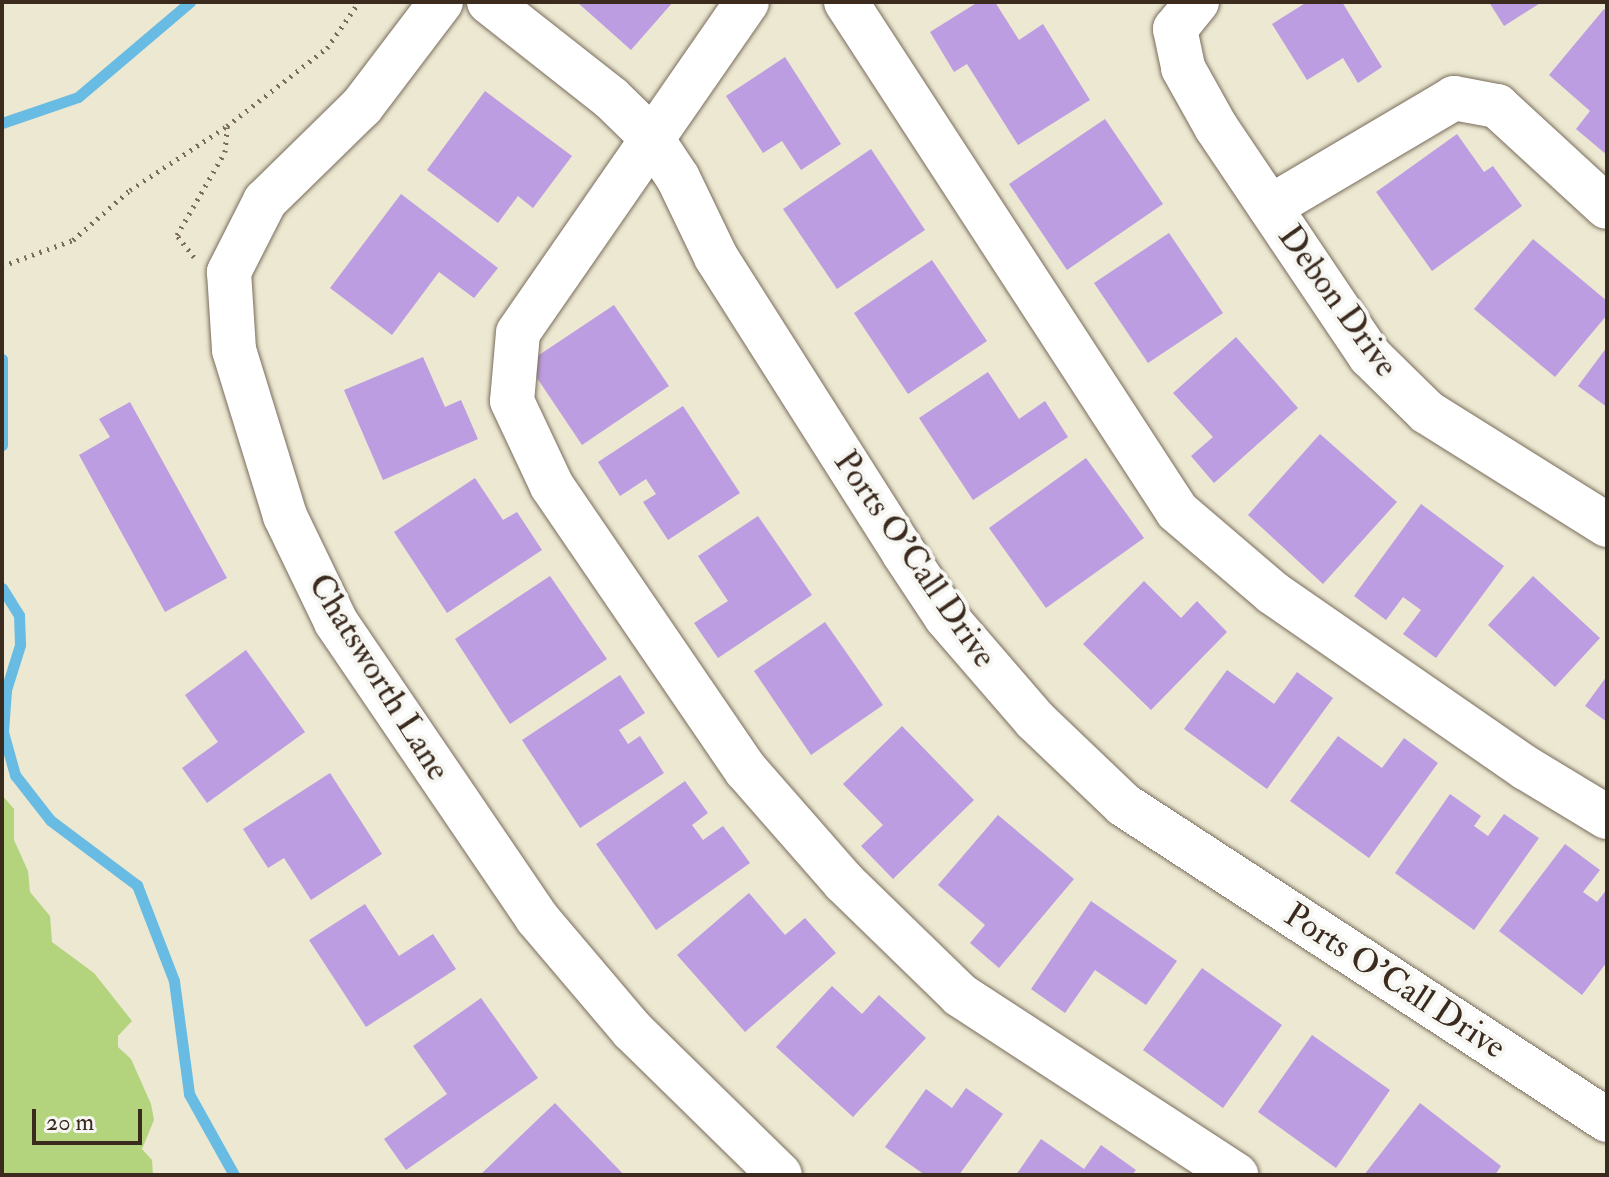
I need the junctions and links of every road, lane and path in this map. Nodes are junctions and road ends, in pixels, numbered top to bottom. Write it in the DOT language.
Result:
graph roads {
  1 [pos="359,2"];
  2 [pos="441,2"];
  3 [pos="489,2"];
  4 [pos="747,2"];
  5 [pos="846,2"];
  6 [pos="1197,2"];
  7 [pos="227,126"];
  8 [pos="650,136"];
  9 [pos="1270,207"];
  10 [pos="1607,207"];
  11 [pos="2,266"];
  12 [pos="229,272"];
  13 [pos="1607,525"];
  14 [pos="1607,817"];
  15 [pos="1607,1120"];
  16 [pos="780,1175"];
  17 [pos="1236,1175"];
  1 -- 7 [label="path"];
  2 -- 12 [label="street"];
  3 -- 8 [label="street, Ports O'Call Drive"];
  4 -- 8 [label="street"];
  5 -- 14 [label="street"];
  6 -- 9 [label="street, Debon Drive"];
  7 -- 11 [label="path"];
  7 -- 12 [label="path"];
  8 -- 15 [label="street, Ports O'Call Drive"];
  8 -- 17 [label="street"];
  9 -- 10 [label="street"];
  9 -- 13 [label="street, Debon Drive"];
  12 -- 16 [label="street, Chatsworth Lane"];
}
